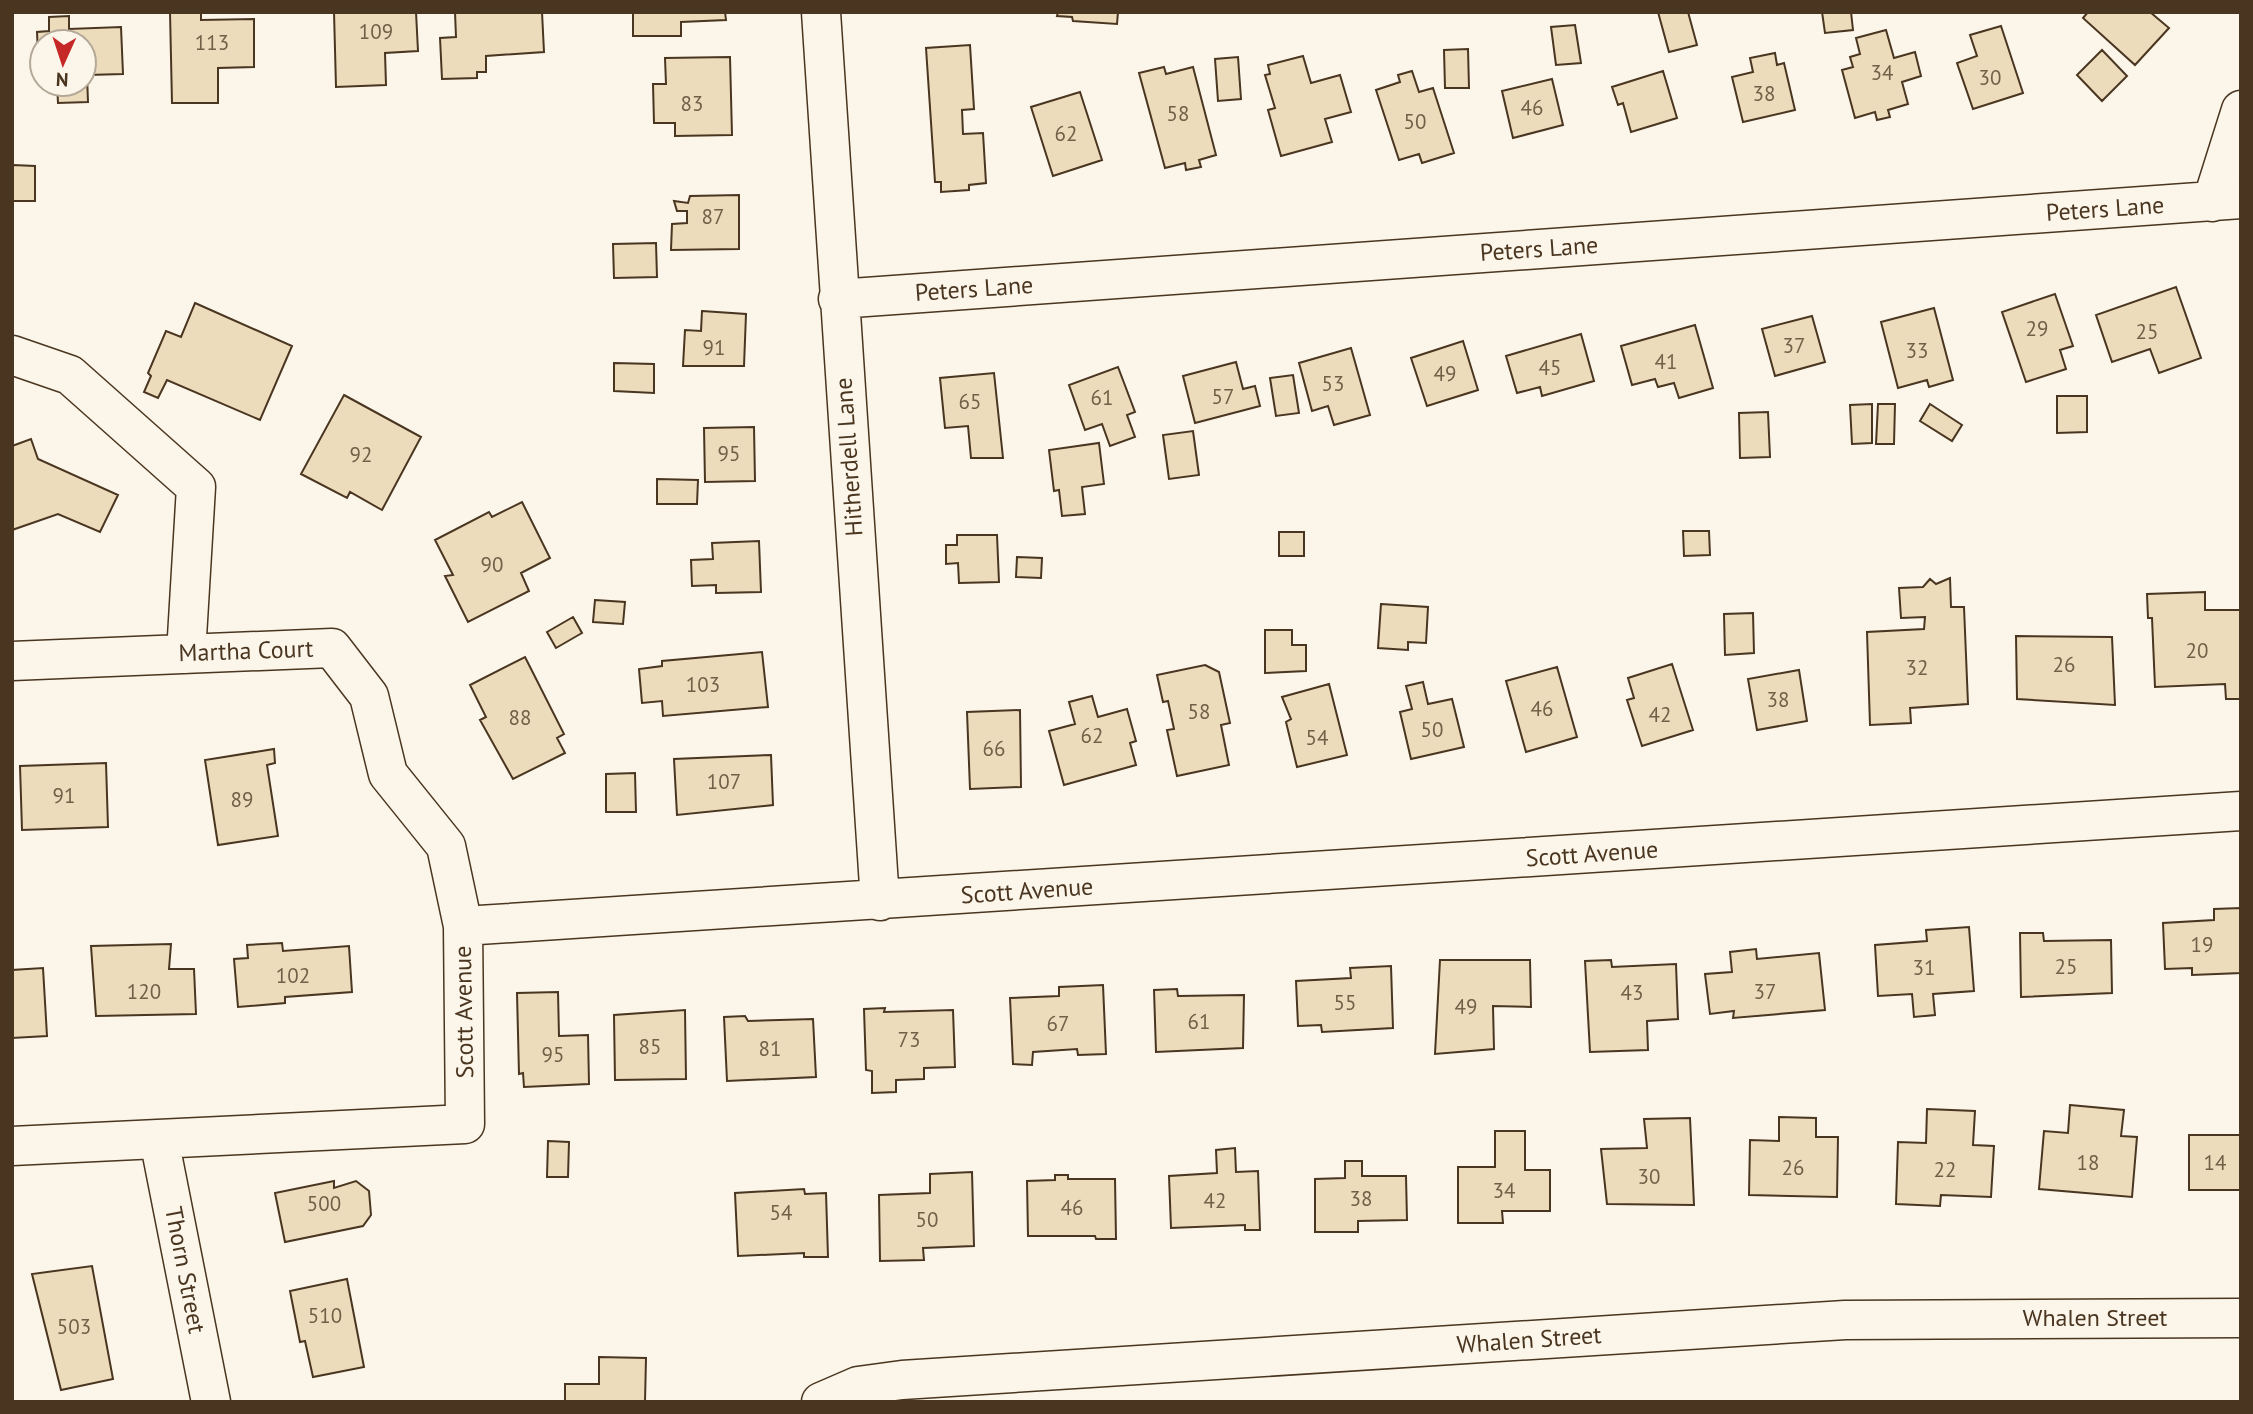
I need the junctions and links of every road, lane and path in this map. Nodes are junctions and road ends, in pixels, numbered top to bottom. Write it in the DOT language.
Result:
graph roads {
  1 [pos="821,12"];
  2 [pos="2241,110"];
  3 [pos="2227,200"];
  4 [pos="838,299"];
  5 [pos="12,355"];
  6 [pos="186,654"];
  7 [pos="12,661"];
  8 [pos="2241,811"];
  9 [pos="880,901"];
  10 [pos="463,926"];
  11 [pos="159,1139"];
  12 [pos="12,1146"];
  13 [pos="2241,1318"];
  14 [pos="211,1402"];
  15 [pos="821,1402"];
  1 -- 4 [label="street, Hitherdell Lane"];
  2 -- 3 [label="street"];
  3 -- 4 [label="street, Peters Lane"];
  4 -- 9 [label="street, Hitherdell Lane"];
  5 -- 6 [label="street"];
  6 -- 7 [label="street, Martha Court"];
  6 -- 10 [label="street, Martha Court"];
  8 -- 9 [label="street, Scott Avenue"];
  9 -- 10 [label="street, Scott Avenue"];
  10 -- 11 [label="street, Scott Avenue"];
  11 -- 12 [label="street, Scott Avenue"];
  11 -- 14 [label="street, Thorn Street"];
  13 -- 15 [label="street, Whalen Street"];
}
